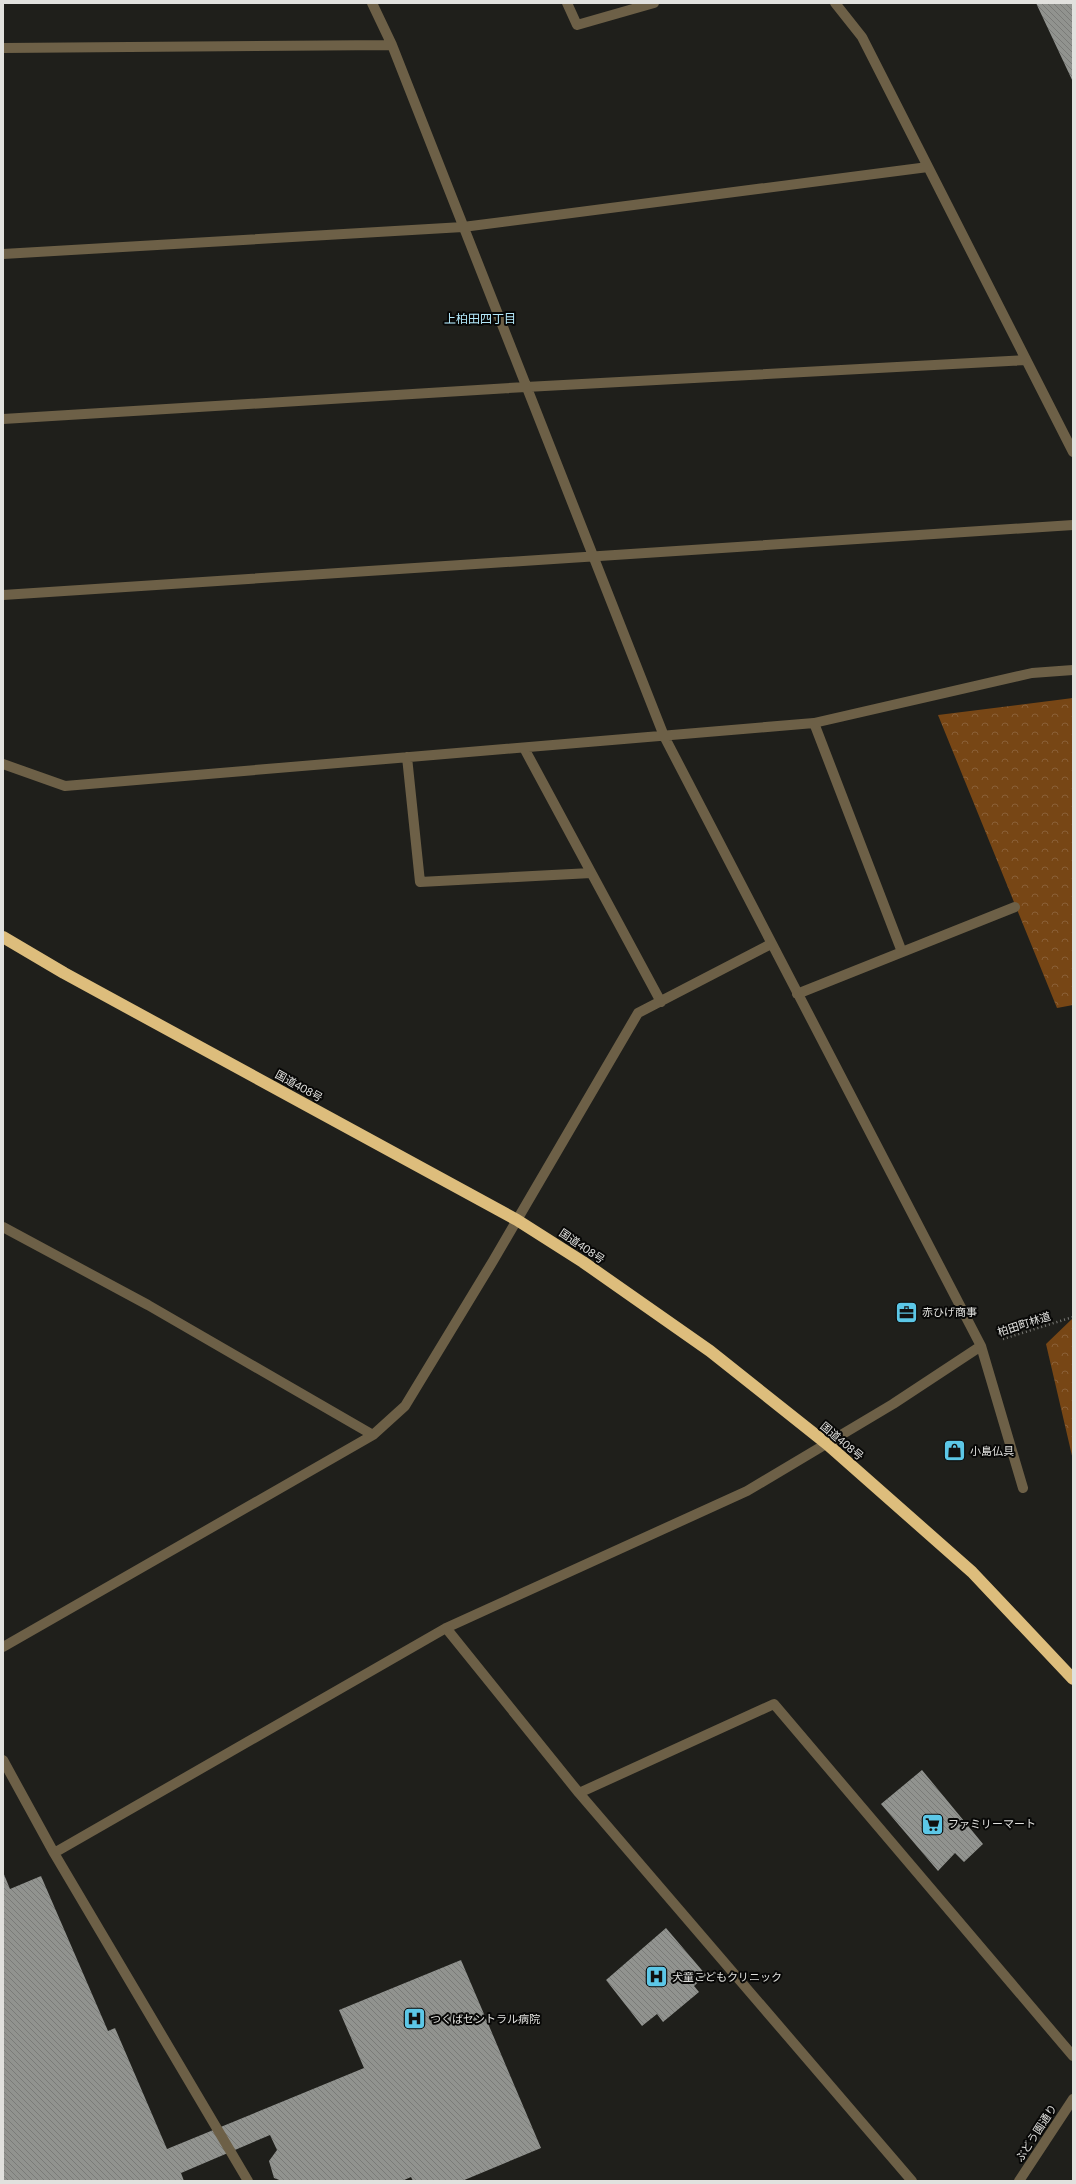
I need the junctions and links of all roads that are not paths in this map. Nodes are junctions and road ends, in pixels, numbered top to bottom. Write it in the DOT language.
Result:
graph roads {
  1 [pos="372,3"];
  2 [pos="567,3"];
  3 [pos="654,3"];
  4 [pos="835,3"];
  5 [pos="392,45"];
  6 [pos="3,48"];
  7 [pos="928,167"];
  8 [pos="464,227"];
  9 [pos="3,254"];
  10 [pos="1026,360"];
  11 [pos="526,387"];
  12 [pos="3,420"];
  13 [pos="1073,452"];
  14 [pos="1073,525"];
  15 [pos="593,558"];
  16 [pos="3,595"];
  17 [pos="1073,670"];
  18 [pos="814,723"];
  19 [pos="664,736"];
  20 [pos="524,748"];
  21 [pos="408,757"];
  22 [pos="3,764"];
  23 [pos="591,872"];
  24 [pos="1015,907"];
  25 [pos="3,937"];
  26 [pos="771,944"];
  27 [pos="902,952"];
  28 [pos="797,994"];
  29 [pos="661,1002"];
  30 [pos="517,1220"];
  31 [pos="3,1227"];
  32 [pos="981,1346"];
  33 [pos="373,1435"];
  34 [pos="827,1444"];
  35 [pos="1023,1488"];
  36 [pos="446,1628"];
  37 [pos="3,1647"];
  38 [pos="1073,1679"];
  39 [pos="3,1760"];
  40 [pos="579,1793"];
  41 [pos="54,1853"];
  42 [pos="1073,2056"];
  43 [pos="1073,2099"];
  44 [pos="248,2181"];
  45 [pos="912,2181"];
  46 [pos="1019,2181"];
  1 -- 5 [label="street"];
  2 -- 3 [label="street"];
  4 -- 7 [label="street"];
  5 -- 6 [label="street"];
  5 -- 8 [label="street"];
  7 -- 8 [label="street"];
  7 -- 10 [label="street"];
  8 -- 9 [label="street"];
  8 -- 11 [label="street"];
  10 -- 11 [label="street"];
  10 -- 13 [label="street"];
  11 -- 12 [label="street"];
  11 -- 15 [label="street"];
  14 -- 15 [label="street"];
  15 -- 16 [label="street"];
  15 -- 19 [label="street"];
  17 -- 18 [label="street"];
  18 -- 19 [label="street"];
  18 -- 27 [label="street"];
  19 -- 20 [label="street"];
  19 -- 26 [label="street"];
  20 -- 21 [label="street"];
  20 -- 23 [label="street"];
  21 -- 22 [label="street"];
  21 -- 23 [label="street"];
  23 -- 29 [label="street"];
  24 -- 27 [label="street"];
  25 -- 30 [label="highway, 国道408号"];
  26 -- 28 [label="street"];
  26 -- 29 [label="street"];
  27 -- 28 [label="street"];
  28 -- 32 [label="street"];
  29 -- 30 [label="street"];
  30 -- 33 [label="street"];
  30 -- 34 [label="highway, 国道408号"];
  31 -- 33 [label="street"];
  32 -- 34 [label="street"];
  32 -- 35 [label="street"];
  33 -- 37 [label="street"];
  34 -- 36 [label="street"];
  34 -- 38 [label="highway, 国道408号"];
  36 -- 40 [label="street"];
  36 -- 41 [label="street"];
  39 -- 41 [label="street"];
  40 -- 42 [label="street"];
  40 -- 45 [label="street"];
  41 -- 44 [label="street"];
  43 -- 46 [label="street, ぶどう園通り"];
}
